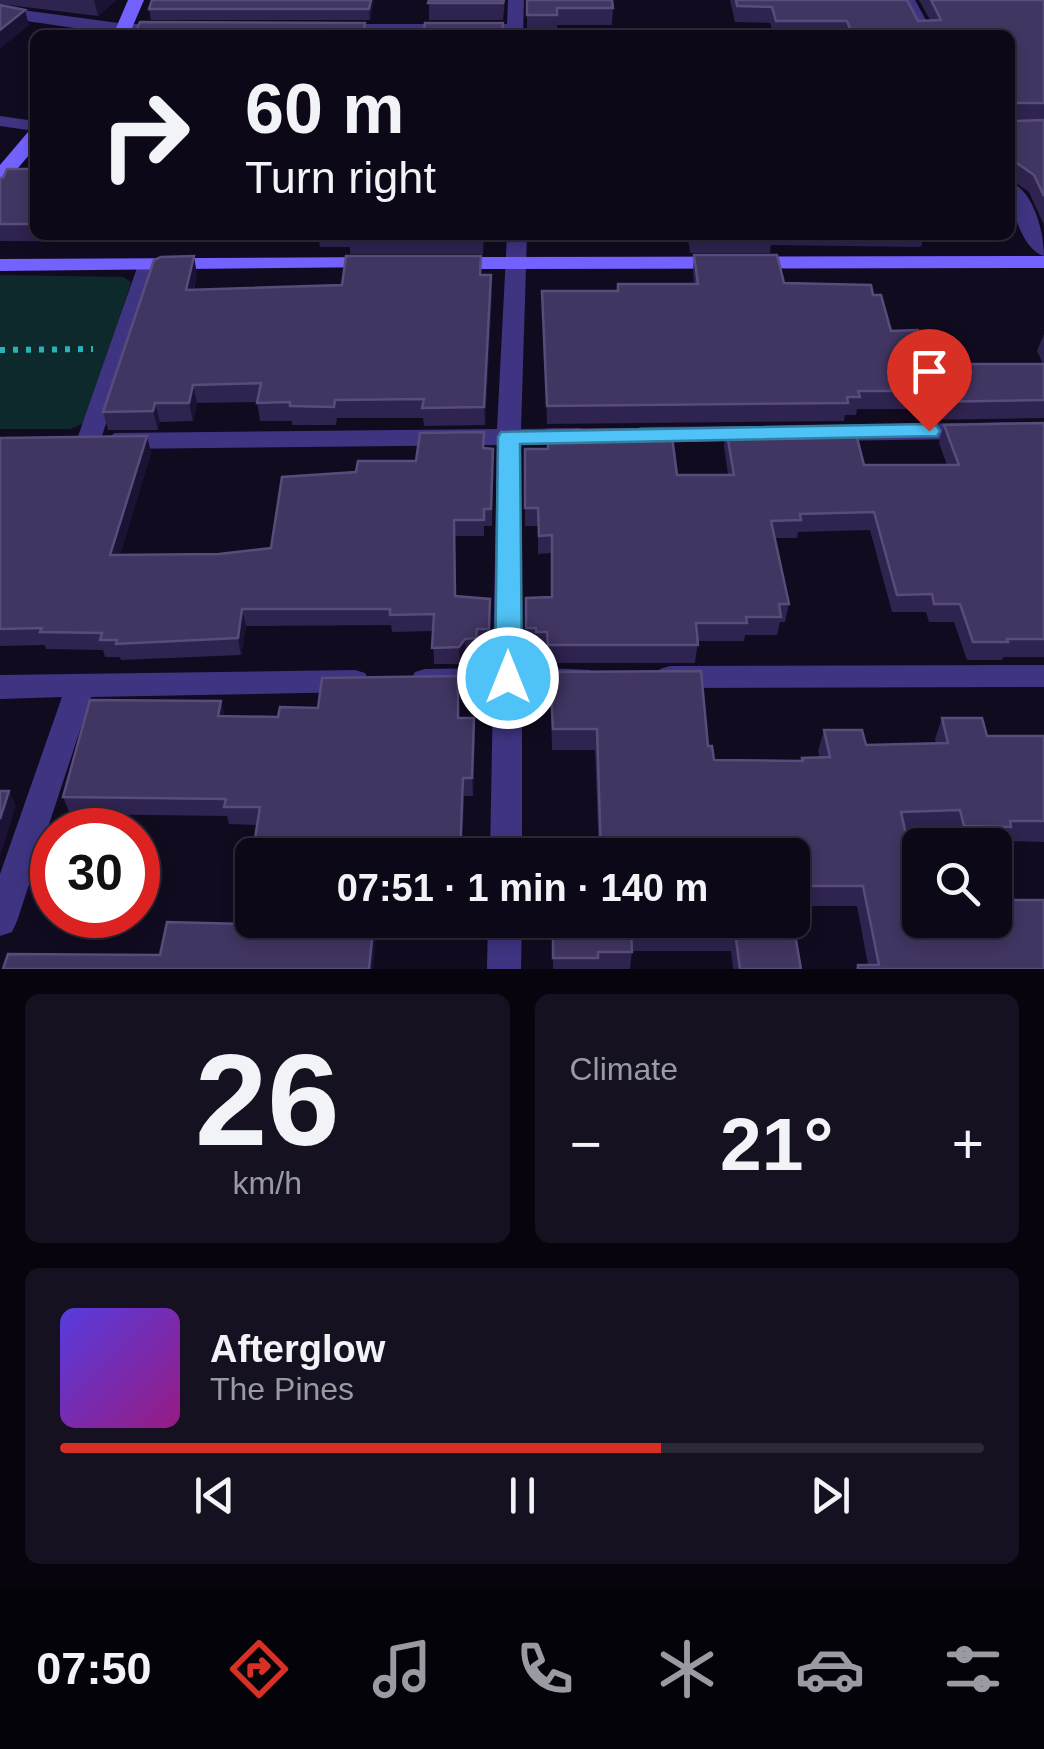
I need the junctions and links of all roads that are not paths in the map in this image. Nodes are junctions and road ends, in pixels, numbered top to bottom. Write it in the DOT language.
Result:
graph roads {
  1 [pos="136,0"];
  2 [pos="516,0"];
  3 [pos="907,0"];
  4 [pos="0,12"];
  5 [pos="185,29"];
  6 [pos="321,29"];
  7 [pos="112,30"];
  8 [pos="125,30"];
  9 [pos="165,30"];
  10 [pos="386,30"];
  11 [pos="516,30"];
  12 [pos="923,30"];
  13 [pos="0,120"];
  14 [pos="30,125"];
  15 [pos="30,142"];
  16 [pos="0,178"];
  17 [pos="1015,197"];
  18 [pos="517,240"];
  19 [pos="1044,250"];
  20 [pos="517,262"];
  21 [pos="1044,262"];
  22 [pos="148,265"];
  23 [pos="0,266"];
  24 [pos="1044,430"];
  25 [pos="509,437"];
  26 [pos="1044,676"];
  27 [pos="508,678"];
  28 [pos="608,678"];
  29 [pos="648,678"];
  30 [pos="80,686"];
  31 [pos="0,687"];
  32 [pos="506,838"];
  33 [pos="0,920"];
  34 [pos="505,938"];
  35 [pos="504,969"];
  1 -- 8 [label="street"];
  2 -- 11 [label="street"];
  3 -- 12 [label="street"];
  4 -- 7 [label="street"];
  5 -- 9 [label="street"];
  6 -- 10 [label="street"];
  13 -- 14 [label="street"];
  15 -- 16 [label="street"];
  17 -- 19 [label="street"];
  18 -- 20 [label="street"];
  20 -- 21 [label="street"];
  20 -- 22 [label="street"];
  20 -- 25 [label="street"];
  22 -- 23 [label="street"];
  22 -- 25 [label="street"];
  24 -- 25 [label="street"];
  25 -- 27 [label="street"];
  26 -- 29 [label="street"];
  27 -- 28 [label="street"];
  27 -- 30 [label="street"];
  27 -- 32 [label="street"];
  30 -- 31 [label="street"];
  30 -- 33 [label="street"];
  34 -- 35 [label="street"];
}
